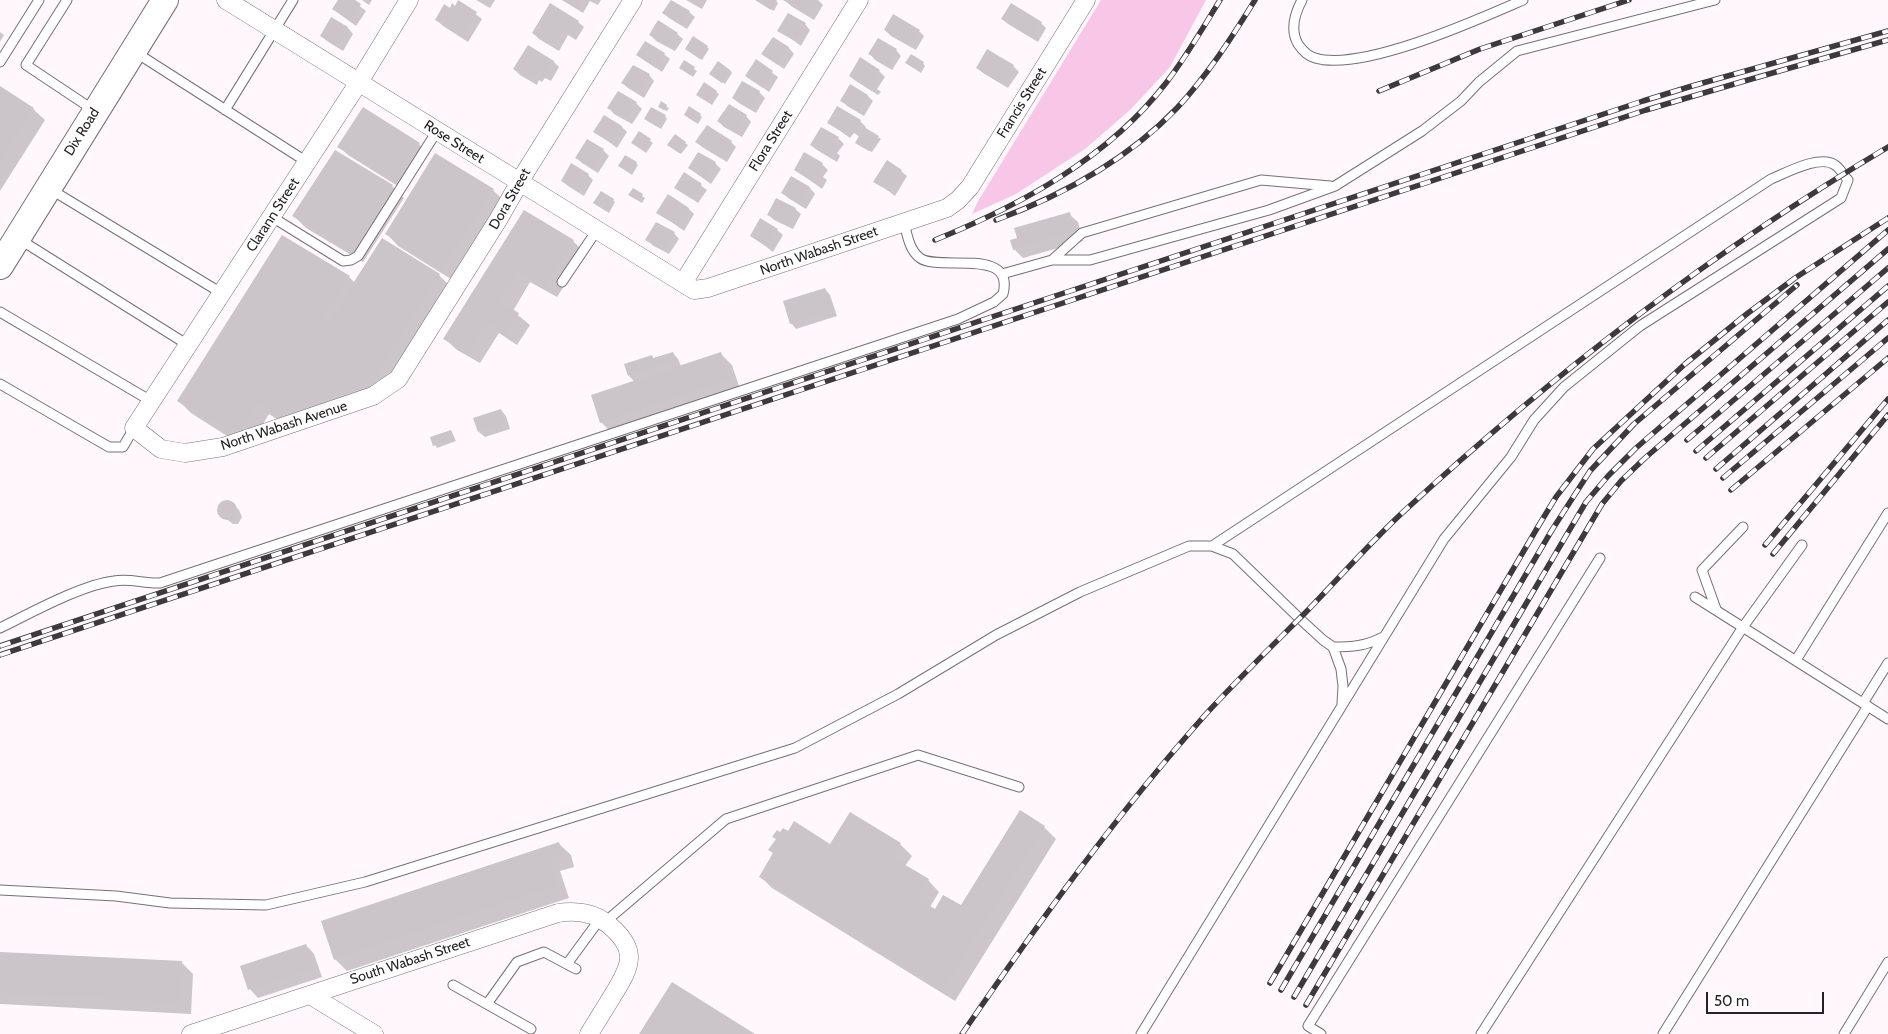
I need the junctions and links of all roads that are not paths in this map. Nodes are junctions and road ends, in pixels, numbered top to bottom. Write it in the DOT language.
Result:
graph roads {
  1 [pos="39,0"];
  2 [pos="67,0"];
  3 [pos="165,0"];
  4 [pos="226,0"];
  5 [pos="293,0"];
  6 [pos="409,0"];
  7 [pos="632,0"];
  8 [pos="859,0"];
  9 [pos="1086,0"];
  10 [pos="1302,0"];
  11 [pos="1523,0"];
  12 [pos="1715,0"];
  13 [pos="274,30"];
  14 [pos="133,51"];
  15 [pos="0,62"];
  16 [pos="359,82"];
  17 [pos="225,110"];
  18 [pos="95,111"];
  19 [pos="437,131"];
  20 [pos="307,162"];
  21 [pos="520,183"];
  22 [pos="1335,186"];
  23 [pos="48,187"];
  24 [pos="954,203"];
  25 [pos="272,217"];
  26 [pos="904,222"];
  27 [pos="597,230"];
  28 [pos="17,238"];
  29 [pos="1052,260"];
  30 [pos="1,262"];
  31 [pos="1002,274"];
  32 [pos="562,282"];
  33 [pos="683,283"];
  34 [pos="223,294"];
  35 [pos="0,312"];
  36 [pos="188,345"];
  37 [pos="0,384"];
  38 [pos="380,392"];
  39 [pos="150,401"];
  40 [pos="134,428"];
  41 [pos="1888,513"];
  42 [pos="1743,527"];
  43 [pos="1802,544"];
  44 [pos="1212,546"];
  45 [pos="1600,558"];
  46 [pos="1695,596"];
  47 [pos="1716,609"];
  48 [pos="1743,626"];
  49 [pos="0,628"];
  50 [pos="1384,636"];
  51 [pos="1333,647"];
  52 [pos="1796,660"];
  53 [pos="1888,662"];
  54 [pos="1865,705"];
  55 [pos="1342,706"];
  56 [pos="1888,719"];
  57 [pos="1019,787"];
  58 [pos="0,890"];
  59 [pos="602,920"];
  60 [pos="1888,962"];
  61 [pos="567,964"];
  62 [pos="576,969"];
  63 [pos="453,985"];
  64 [pos="310,994"];
  65 [pos="487,1004"];
  66 [pos="531,1029"];
  67 [pos="191,1034"];
  68 [pos="374,1034"];
  69 [pos="589,1034"];
  70 [pos="1141,1034"];
  71 [pos="1321,1034"];
  72 [pos="1481,1034"];
  73 [pos="1663,1034"];
  74 [pos="1844,1034"];
  1 -- 15 [label="lane"];
  2 -- 18 [label="lane"];
  3 -- 14 [label="main road, Dix Road"];
  4 -- 13 [label="street, Rose Street"];
  5 -- 13 [label="lane"];
  6 -- 16 [label="street, Clarann Street"];
  7 -- 21 [label="street, Dora Street"];
  8 -- 33 [label="street, Flora Street"];
  9 -- 24 [label="street, Francis Street"];
  10 -- 11 [label="lane"];
  12 -- 22 [label="lane"];
  13 -- 16 [label="street, Rose Street"];
  13 -- 17 [label="lane"];
  14 -- 17 [label="lane"];
  14 -- 18 [label="main road, Dix Road"];
  16 -- 19 [label="street, Rose Street"];
  16 -- 20 [label="street, Clarann Street"];
  17 -- 20 [label="lane"];
  18 -- 23 [label="main road, Dix Road"];
  19 -- 21 [label="street, Rose Street"];
  19 -- 25 [label="lane"];
  20 -- 25 [label="street, Clarann Street"];
  21 -- 27 [label="street, Rose Street"];
  21 -- 38 [label="street, Dora Street"];
  22 -- 29 [label="lane"];
  22 -- 29 [label="lane"];
  23 -- 28 [label="main road, Dix Road"];
  23 -- 34 [label="lane"];
  24 -- 26 [label="street, North Wabash Street"];
  25 -- 34 [label="street, Clarann Street"];
  26 -- 31 [label="lane"];
  26 -- 33 [label="street, North Wabash Street"];
  27 -- 32 [label="lane"];
  27 -- 33 [label="street, Rose Street"];
  28 -- 30 [label="main road, Dix Road"];
  28 -- 36 [label="lane"];
  29 -- 31 [label="lane"];
  31 -- 49 [label="lane"];
  34 -- 36 [label="street, Clarann Street"];
  35 -- 39 [label="lane"];
  36 -- 39 [label="street, Clarann Street"];
  37 -- 40 [label="lane"];
  38 -- 40 [label="street, North Wabash Avenue"];
  39 -- 40 [label="street, Clarann Street"];
  41 -- 52 [label="lane"];
  42 -- 47 [label="lane"];
  43 -- 48 [label="lane"];
  44 -- 50 [label="lane"];
  44 -- 51 [label="lane"];
  44 -- 58 [label="lane"];
  45 -- 71 [label="lane"];
  46 -- 47 [label="lane"];
  47 -- 48 [label="lane"];
  48 -- 52 [label="lane"];
  48 -- 72 [label="lane"];
  50 -- 51 [label="lane"];
  50 -- 55 [label="lane"];
  51 -- 55 [label="lane"];
  52 -- 54 [label="lane"];
  53 -- 54 [label="lane"];
  54 -- 56 [label="lane"];
  54 -- 73 [label="lane"];
  55 -- 70 [label="lane"];
  57 -- 59 [label="lane"];
  59 -- 61 [label="lane"];
  59 -- 64 [label="street, South Wabash Street"];
  59 -- 69 [label="street, South Wabash Street"];
  60 -- 74 [label="lane"];
  61 -- 62 [label="lane"];
  61 -- 65 [label="lane"];
  63 -- 65 [label="lane"];
  64 -- 67 [label="street, South Wabash Street"];
  64 -- 68 [label="street"];
  65 -- 66 [label="lane"];
}
